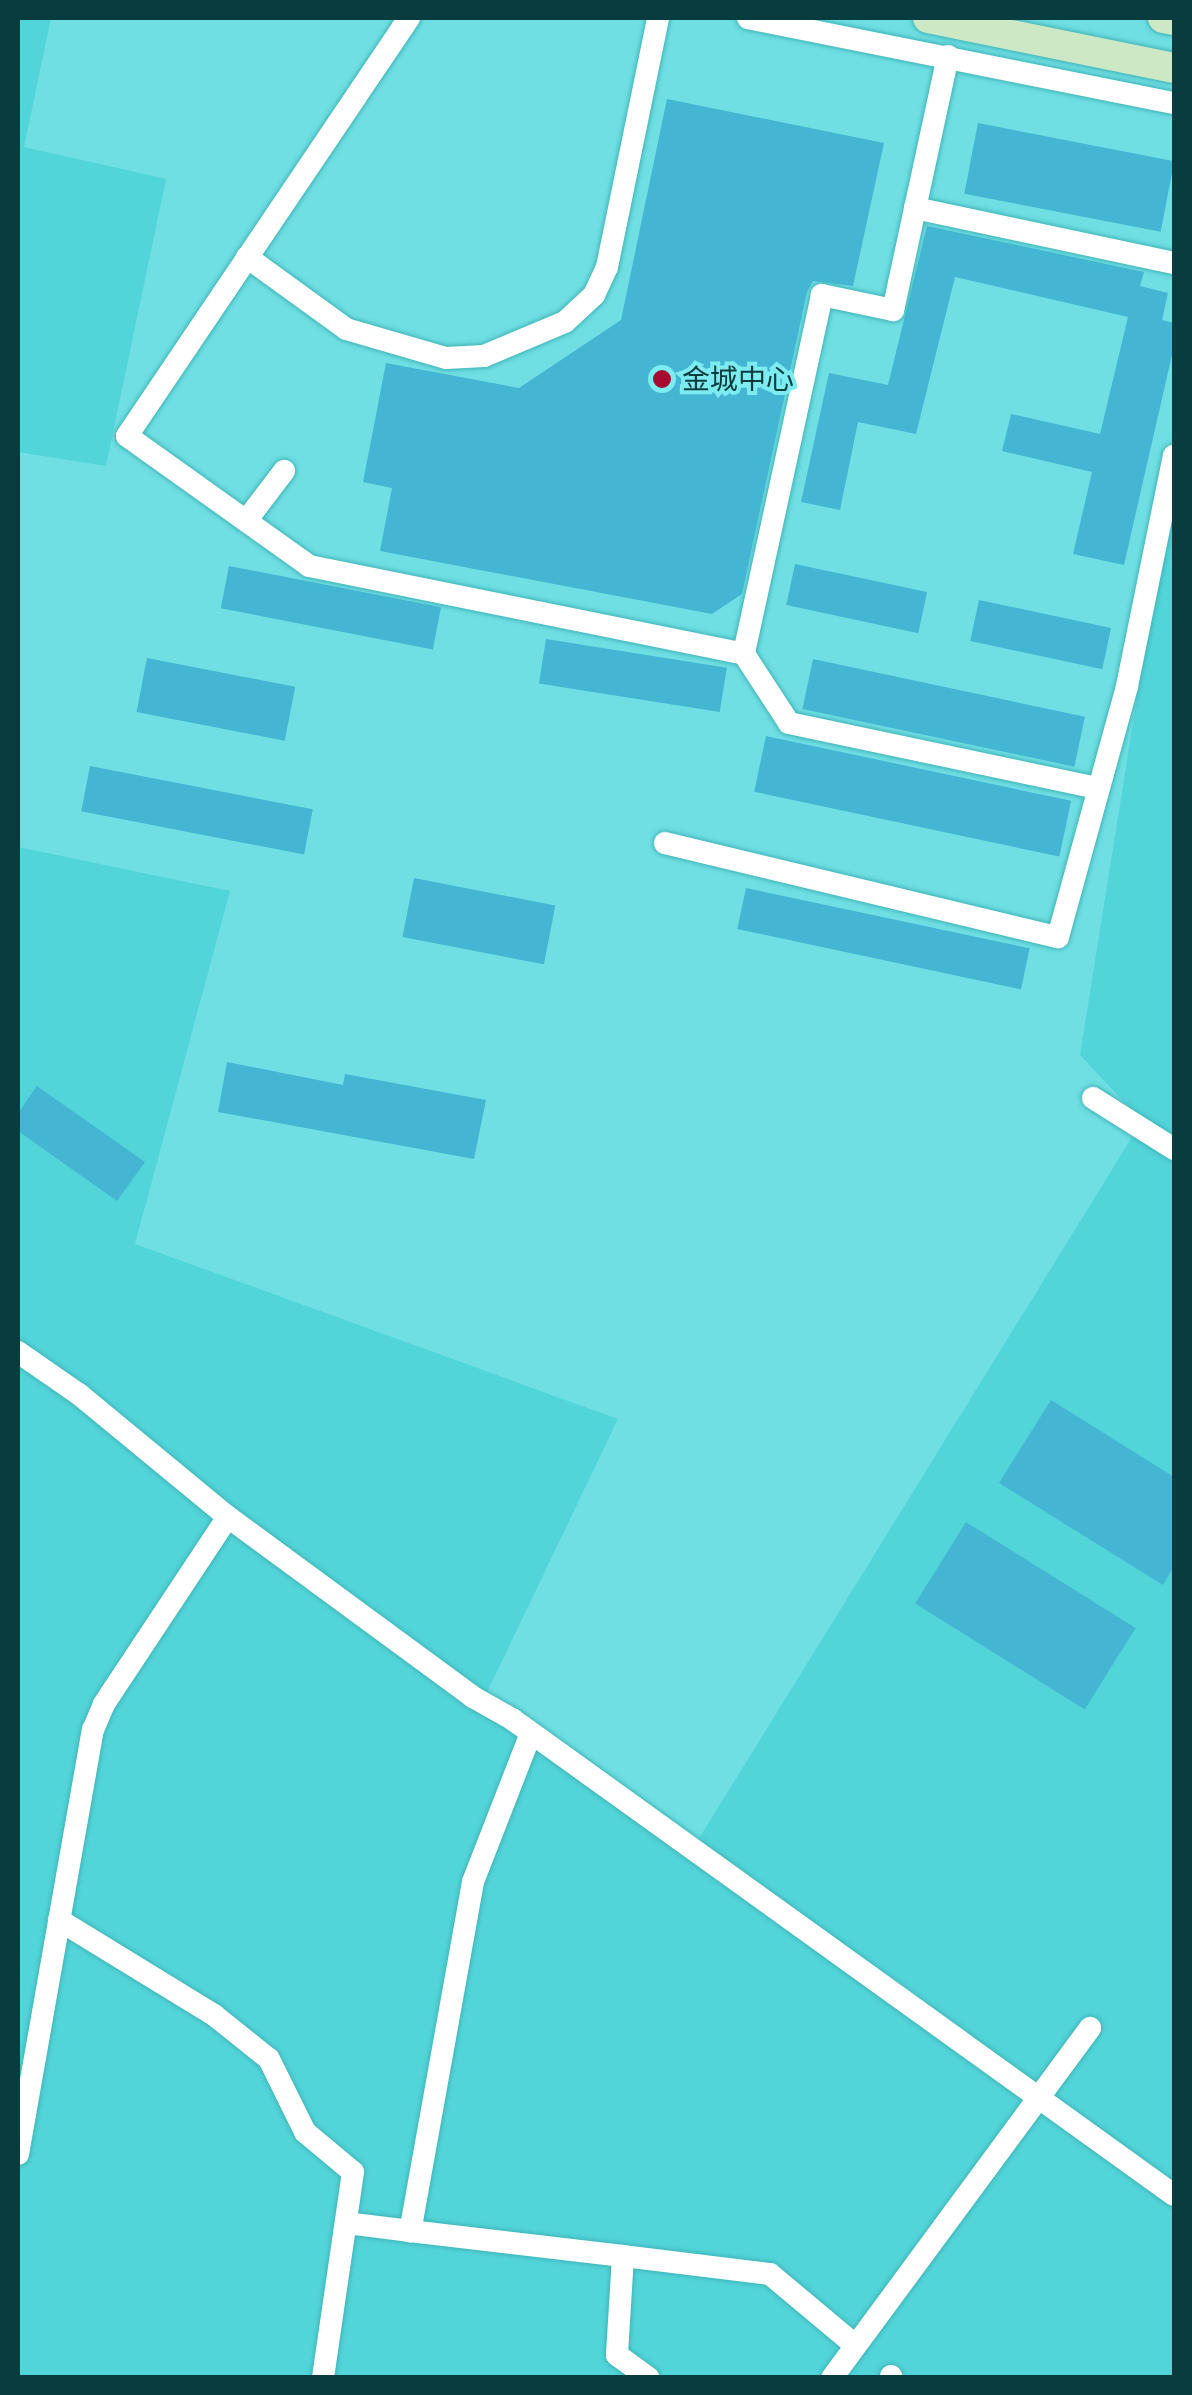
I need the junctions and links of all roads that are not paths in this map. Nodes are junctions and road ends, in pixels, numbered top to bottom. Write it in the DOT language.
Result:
graph roads {
  1 [pos="409,18"];
  2 [pos="658,18"];
  3 [pos="748,18"];
  4 [pos="928,18"];
  5 [pos="1163,18"];
  6 [pos="1174,20"];
  7 [pos="948,56"];
  8 [pos="1174,68"];
  9 [pos="1174,103"];
  10 [pos="915,208"];
  11 [pos="247,257"];
  12 [pos="1174,262"];
  13 [pos="1174,456"];
  14 [pos="284,471"];
  15 [pos="246,521"];
  16 [pos="744,654"];
  17 [pos="1098,788"];
  18 [pos="666,843"];
  19 [pos="1092,1098"];
  20 [pos="1174,1149"];
  21 [pos="18,1352"];
  22 [pos="228,1517"];
  23 [pos="531,1733"];
  24 [pos="59,1920"];
  25 [pos="1090,2028"];
  26 [pos="1036,2096"];
  27 [pos="18,2154"];
  28 [pos="1174,2195"];
  29 [pos="346,2223"];
  30 [pos="410,2231"];
  31 [pos="622,2256"];
  32 [pos="855,2345"];
  33 [pos="323,2378"];
  34 [pos="649,2378"];
  35 [pos="832,2378"];
  1 -- 11 [label="street"];
  2 -- 11 [label="street"];
  3 -- 7 [label="street"];
  4 -- 8 [label="main road"];
  5 -- 6 [label="main road"];
  7 -- 9 [label="street"];
  7 -- 10 [label="street"];
  10 -- 12 [label="street"];
  10 -- 16 [label="street"];
  11 -- 15 [label="street"];
  13 -- 17 [label="street"];
  14 -- 15 [label="street"];
  15 -- 16 [label="street"];
  16 -- 17 [label="street"];
  17 -- 18 [label="street"];
  19 -- 20 [label="street"];
  21 -- 22 [label="street"];
  22 -- 23 [label="street"];
  22 -- 24 [label="street"];
  23 -- 26 [label="street"];
  23 -- 30 [label="street"];
  24 -- 27 [label="street"];
  24 -- 29 [label="street"];
  25 -- 26 [label="street"];
  26 -- 28 [label="street"];
  26 -- 32 [label="street"];
  29 -- 30 [label="street"];
  29 -- 33 [label="street"];
  30 -- 31 [label="street"];
  31 -- 32 [label="street"];
  31 -- 34 [label="street"];
  32 -- 35 [label="street"];
}
